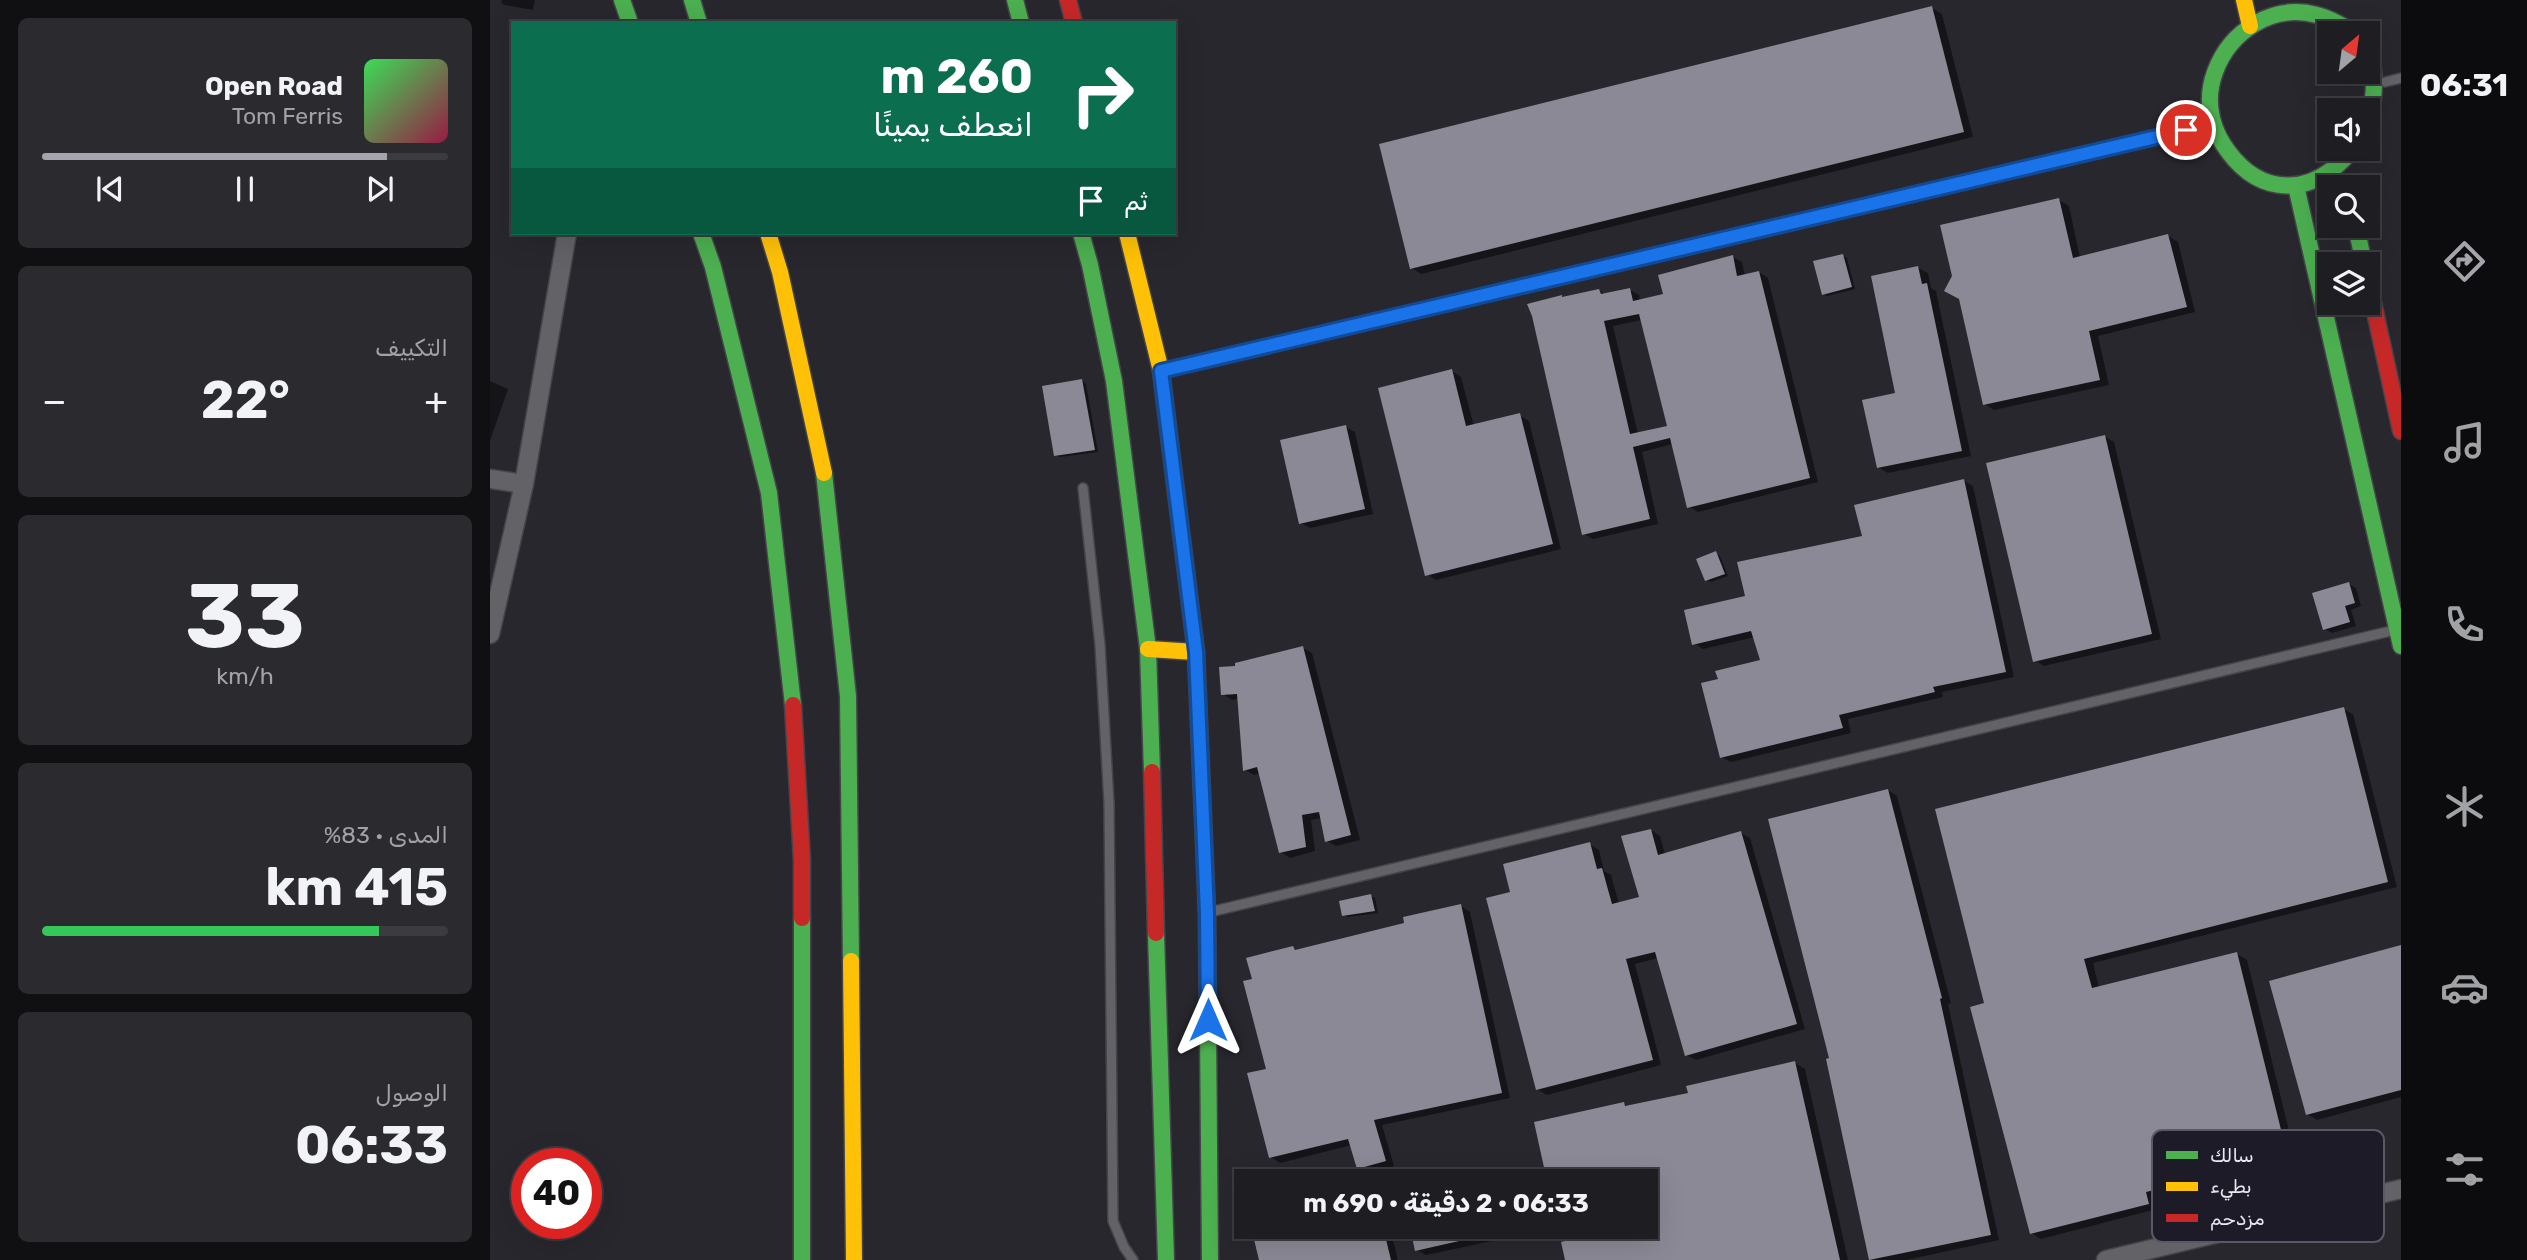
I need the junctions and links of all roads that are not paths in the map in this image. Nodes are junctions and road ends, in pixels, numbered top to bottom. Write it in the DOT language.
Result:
graph roads {
  1 [pos="622,0"];
  2 [pos="692,0"];
  3 [pos="706,0"];
  4 [pos="1015,0"];
  5 [pos="1068,0"];
  6 [pos="2244,0"];
  7 [pos="2288,6"];
  8 [pos="630,21"];
  9 [pos="698,21"];
  10 [pos="709,21"];
  11 [pos="1020,21"];
  12 [pos="1073,21"];
  13 [pos="2335,21"];
  14 [pos="2250,26"];
  15 [pos="2380,75"];
  16 [pos="2401,78"];
  17 [pos="2383,83"];
  18 [pos="2213,123"];
  19 [pos="2296,187"];
  20 [pos="567,235"];
  21 [pos="702,235"];
  22 [pos="769,235"];
  23 [pos="1082,235"];
  24 [pos="1127,235"];
  25 [pos="2376,315"];
  26 [pos="1161,371"];
  27 [pos="2401,430"];
  28 [pos="490,479"];
  29 [pos="524,484"];
  30 [pos="1083,488"];
  31 [pos="2397,630"];
  32 [pos="490,634"];
  33 [pos="2401,646"];
  34 [pos="1147,649"];
  35 [pos="1196,652"];
  36 [pos="1207,913"];
  37 [pos="2181,1242"];
  38 [pos="802,1260"];
  39 [pos="854,1260"];
  40 [pos="1133,1260"];
  41 [pos="1166,1260"];
  42 [pos="1210,1260"];
  43 [pos="2106,1260"];
  1 -- 8 [label="street"];
  2 -- 9 [label="street"];
  3 -- 10 [label="street"];
  4 -- 11 [label="street"];
  5 -- 12 [label="street"];
  6 -- 14 [label="street"];
  7 -- 13 [label="street"];
  7 -- 14 [label="street"];
  14 -- 18 [label="street"];
  15 -- 17 [label="street"];
  16 -- 17 [label="lane"];
  17 -- 19 [label="street"];
  18 -- 19 [label="street"];
  18 -- 26 [label="lane"];
  19 -- 31 [label="street"];
  20 -- 29 [label="street"];
  21 -- 38 [label="street"];
  22 -- 39 [label="street"];
  23 -- 34 [label="street"];
  24 -- 26 [label="street"];
  25 -- 27 [label="street"];
  26 -- 35 [label="street"];
  28 -- 29 [label="street"];
  29 -- 32 [label="street"];
  30 -- 40 [label="lane"];
  31 -- 33 [label="street"];
  31 -- 36 [label="lane"];
  34 -- 35 [label="street"];
  34 -- 41 [label="street"];
  35 -- 36 [label="street"];
  36 -- 42 [label="street"];
  37 -- 43 [label="street"];
}
